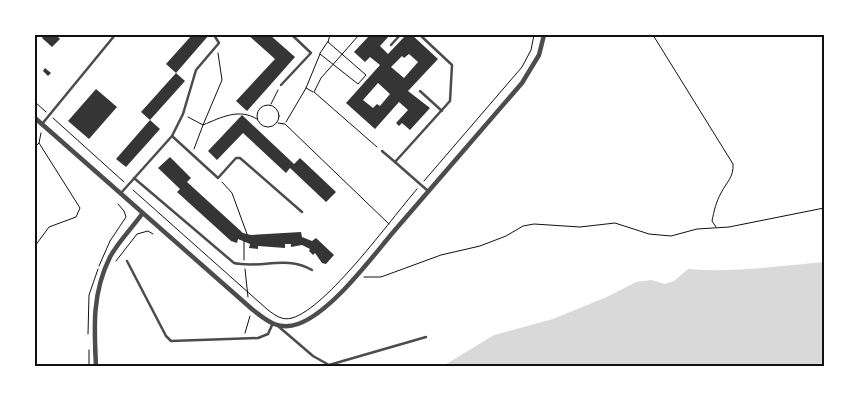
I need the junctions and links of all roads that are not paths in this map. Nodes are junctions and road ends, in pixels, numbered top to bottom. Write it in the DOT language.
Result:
graph roads {
  1 [pos="115,35"];
  2 [pos="214,35"];
  3 [pos="292,35"];
  4 [pos="400,35"];
  5 [pos="420,35"];
  6 [pos="544,35"];
  7 [pos="391,45"];
  8 [pos="281,85"];
  9 [pos="420,91"];
  10 [pos="442,111"];
  11 [pos="35,118"];
  12 [pos="42,124"];
  13 [pos="172,136"];
  14 [pos="382,151"];
  15 [pos="395,162"];
  16 [pos="134,178"];
  17 [pos="428,192"];
  18 [pos="120,194"];
  19 [pos="302,212"];
  20 [pos="142,214"];
  21 [pos="127,261"];
  22 [pos="312,270"];
  23 [pos="273,323"];
  24 [pos="278,326"];
  25 [pos="426,337"];
  26 [pos="96,366"];
  1 -- 12 [label="lane"];
  2 -- 13 [label="lane"];
  3 -- 8 [label="lane"];
  4 -- 7 [label="lane"];
  5 -- 10 [label="lane"];
  6 -- 17 [label="street"];
  9 -- 10 [label="lane"];
  10 -- 15 [label="lane"];
  11 -- 12 [label="street"];
  12 -- 18 [label="street"];
  13 -- 16 [label="lane"];
  13 -- 19 [label="lane"];
  14 -- 15 [label="lane"];
  15 -- 17 [label="lane"];
  16 -- 18 [label="lane"];
  16 -- 22 [label="lane"];
  17 -- 24 [label="street"];
  18 -- 20 [label="street"];
  20 -- 23 [label="street"];
  20 -- 26 [label="street"];
  21 -- 23 [label="lane"];
  23 -- 24 [label="street"];
  24 -- 25 [label="lane"];
}
